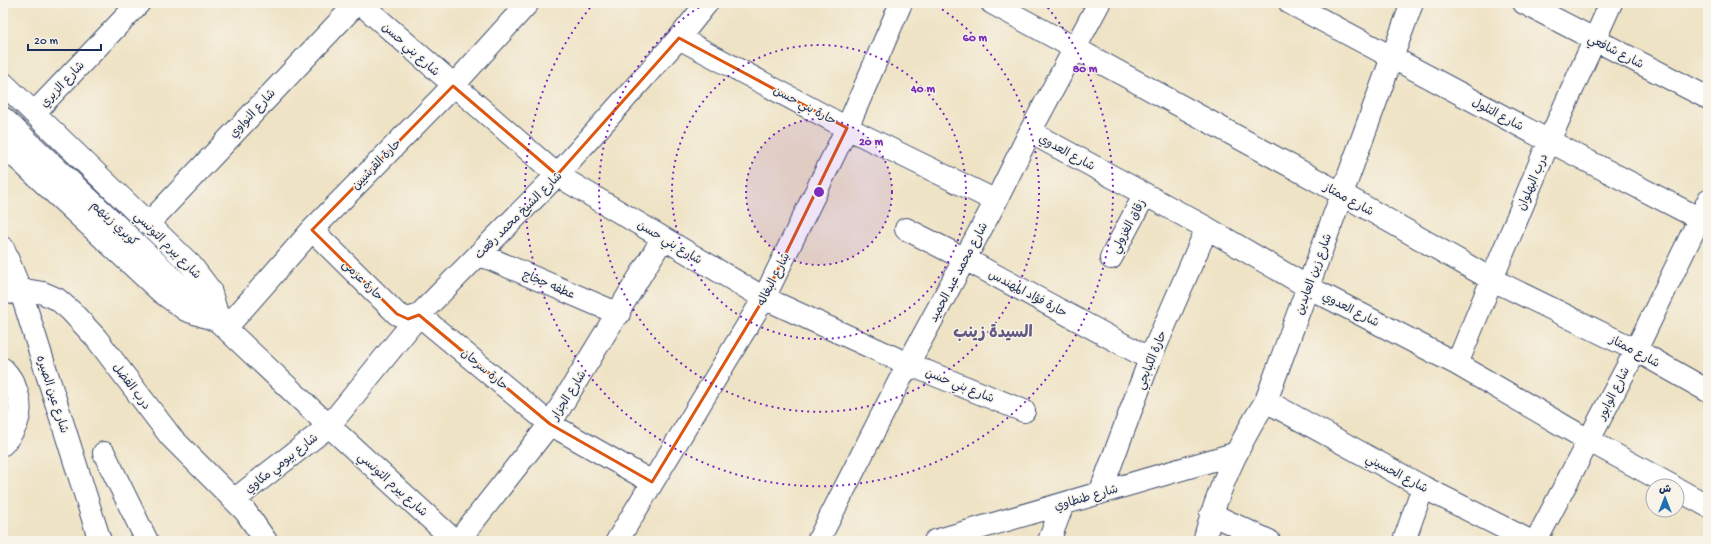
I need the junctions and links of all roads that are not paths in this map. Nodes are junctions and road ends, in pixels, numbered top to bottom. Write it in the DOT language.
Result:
graph roads {
  1 [pos="139,3"];
  2 [pos="358,3"];
  3 [pos="528,3"];
  4 [pos="707,3"];
  5 [pos="901,3"];
  6 [pos="992,3"];
  7 [pos="1099,3"];
  8 [pos="1290,3"];
  9 [pos="1412,3"];
  10 [pos="1524,3"];
  11 [pos="1611,3"];
  12 [pos="679,38"];
  13 [pos="1593,39"];
  14 [pos="1075,47"];
  15 [pos="1392,57"];
  16 [pos="3,83"];
  17 [pos="452,86"];
  18 [pos="1708,98"];
  19 [pos="34,113"];
  20 [pos="3,118"];
  21 [pos="847,128"];
  22 [pos="1030,132"];
  23 [pos="1549,142"];
  24 [pos="3,145"];
  25 [pos="557,175"];
  26 [pos="1144,194"];
  27 [pos="1342,194"];
  28 [pos="996,201"];
  29 [pos="1705,214"];
  30 [pos="148,224"];
  31 [pos="1206,228"];
  32 [pos="906,229"];
  33 [pos="312,230"];
  34 [pos="663,238"];
  35 [pos="3,248"];
  36 [pos="479,254"];
  37 [pos="1111,258"];
  38 [pos="964,259"];
  39 [pos="1491,279"];
  40 [pos="1308,287"];
  41 [pos="12,292"];
  42 [pos="764,298"];
  43 [pos="619,314"];
  44 [pos="419,315"];
  45 [pos="222,324"];
  46 [pos="1636,350"];
  47 [pos="1150,359"];
  48 [pos="908,364"];
  49 [pos="1457,364"];
  50 [pos="3,369"];
  51 [pos="1708,391"];
  52 [pos="1266,401"];
  53 [pos="1024,411"];
  54 [pos="550,424"];
  55 [pos="328,426"];
  56 [pos="1588,440"];
  57 [pos="3,444"];
  58 [pos="104,453"];
  59 [pos="1237,453"];
  60 [pos="1657,478"];
  61 [pos="652,482"];
  62 [pos="1423,487"];
  63 [pos="1100,493"];
  64 [pos="1685,493"];
  65 [pos="234,500"];
  66 [pos="1063,504"];
  67 [pos="1708,506"];
  68 [pos="1211,514"];
  69 [pos="260,539"];
  70 [pos="100,541"];
  71 [pos="147,541"];
  72 [pos="457,541"];
  73 [pos="617,541"];
  74 [pos="818,541"];
  75 [pos="935,541"];
  76 [pos="1049,541"];
  77 [pos="1204,541"];
  78 [pos="1269,541"];
  79 [pos="1404,541"];
  80 [pos="1530,541"];
  81 [pos="1536,541"];
  1 -- 19 [label="street, شارع الزيري"];
  2 -- 17 [label="street, شارع بني حسن"];
  2 -- 30 [label="street, شارع النواوي"];
  3 -- 17 [label="street, حارة القرشيين"];
  4 -- 12 [label="street, شارع الشيخ محمد رفعت"];
  5 -- 21 [label="street, شارع البغاله"];
  6 -- 14 [label="street, شارع ممتاز"];
  7 -- 14 [label="street, شارع محمد عبد الحميد"];
  8 -- 15 [label="street, شارع التلول"];
  9 -- 15 [label="street, شارع زين العابدين"];
  10 -- 13 [label="street, شارع شافعي"];
  11 -- 13 [label="street, درب البهلوان"];
  12 -- 21 [label="street, حارة بني حسن"];
  12 -- 25 [label="street, شارع الشيخ محمد رفعت"];
  13 -- 18 [label="street, شارع شافعي"];
  13 -- 23 [label="street, درب البهلوان"];
  14 -- 22 [label="street, شارع محمد عبد الحميد"];
  14 -- 27 [label="street, شارع ممتاز"];
  15 -- 23 [label="street, شارع التلول"];
  15 -- 27 [label="street, شارع زين العابدين"];
  16 -- 19 [label="street, شارع بيرم التونسي"];
  17 -- 25 [label="street, شارع بني حسن"];
  17 -- 33 [label="street, حارة القرشيين"];
  19 -- 30 [label="street, شارع بيرم التونسي"];
  20 -- 45 [label="street, كوبري زينهم"];
  21 -- 28 [label="street, حارة بني حسن"];
  21 -- 42 [label="street, شارع البغاله"];
  22 -- 26 [label="street, شارع العدوي"];
  22 -- 28 [label="street, شارع محمد عبد الحميد"];
  23 -- 29 [label="street, شارع التلول"];
  23 -- 39 [label="street, درب البهلوان"];
  24 -- 45 [label="street, شارع بيرم التونسي"];
  25 -- 34 [label="street, شارع بني حسن"];
  25 -- 36 [label="street, شارع الشيخ محمد رفعت"];
  26 -- 31 [label="street, شارع العدوي"];
  26 -- 37 [label="street, زقاق الغزولي"];
  27 -- 39 [label="street, شارع ممتاز"];
  27 -- 40 [label="street, شارع زين العابدين"];
  28 -- 38 [label="street, شارع محمد عبد الحميد"];
  29 -- 46 [label="street, شارع الوابور"];
  30 -- 45 [label="street, شارع بيرم التونسي"];
  31 -- 40 [label="street, شارع العدوي"];
  31 -- 47 [label="street, حارة الكبابجي"];
  32 -- 38 [label="street, حارة فؤاد المهندس"];
  33 -- 44 [label="street, حارة عزمى"];
  33 -- 45 [label="street, حارة القرشيين"];
  34 -- 42 [label="street, شارع بني حسن"];
  34 -- 43 [label="street, شارع الجزار"];
  35 -- 41 [label="street, شارع عين الصيره"];
  36 -- 43 [label="street, عطفه حجاج"];
  36 -- 44 [label="street, شارع الشيخ محمد رفعت"];
  38 -- 47 [label="street, حارة فؤاد المهندس"];
  38 -- 48 [label="street, شارع محمد عبد الحميد"];
  39 -- 46 [label="street, شارع ممتاز"];
  39 -- 49 [label="street, درب البهلوان"];
  40 -- 49 [label="street, شارع العدوي"];
  40 -- 52 [label="street, شارع زين العابدين"];
  41 -- 65 [label="street, درب الفضل"];
  41 -- 70 [label="street, شارع عين الصيره"];
  42 -- 48 [label="street, شارع بني حسن"];
  42 -- 61 [label="street, شارع البغاله"];
  43 -- 54 [label="street, شارع الجزار"];
  44 -- 54 [label="street, حارة سرحان"];
  44 -- 55 [label="street, شارع الشيخ محمد رفعت"];
  45 -- 55 [label="street, شارع بيرم التونسي"];
  46 -- 51 [label="street, شارع ممتاز"];
  46 -- 56 [label="street, شارع الوابور"];
  47 -- 63 [label="street, حارة الكبابجي"];
  48 -- 53 [label="street, شارع بني حسن"];
  48 -- 74 [label="street, شارع محمد عبد الحميد"];
  49 -- 56 [label="street, شارع العدوي"];
  50 -- 57 [label="street"];
  52 -- 59 [label="street, شارع زين العابدين"];
  52 -- 62 [label="street, شارع الحسيني"];
  54 -- 61 [label="street, حارة سرحان"];
  54 -- 72 [label="street, شارع الجزار"];
  55 -- 65 [label="street, شارع بيومي مكاوي"];
  55 -- 72 [label="street, شارع بيرم التونسي"];
  56 -- 60 [label="street, شارع العدوي"];
  56 -- 81 [label="street, شارع الوابور"];
  58 -- 71 [label="street"];
  59 -- 63 [label="street, شارع طنطاوي"];
  59 -- 68 [label="street, شارع زين العابدين"];
  61 -- 73 [label="street, شارع البغاله"];
  62 -- 79 [label="street"];
  62 -- 80 [label="street, شارع الحسيني"];
  63 -- 66 [label="street, شارع طنطاوي"];
  64 -- 67 [label="street"];
  65 -- 69 [label="street, درب الفضل"];
  66 -- 75 [label="street, شارع طنطاوي"];
  66 -- 76 [label="street"];
  68 -- 77 [label="street, شارع زين العابدين"];
  68 -- 78 [label="street"];
}
